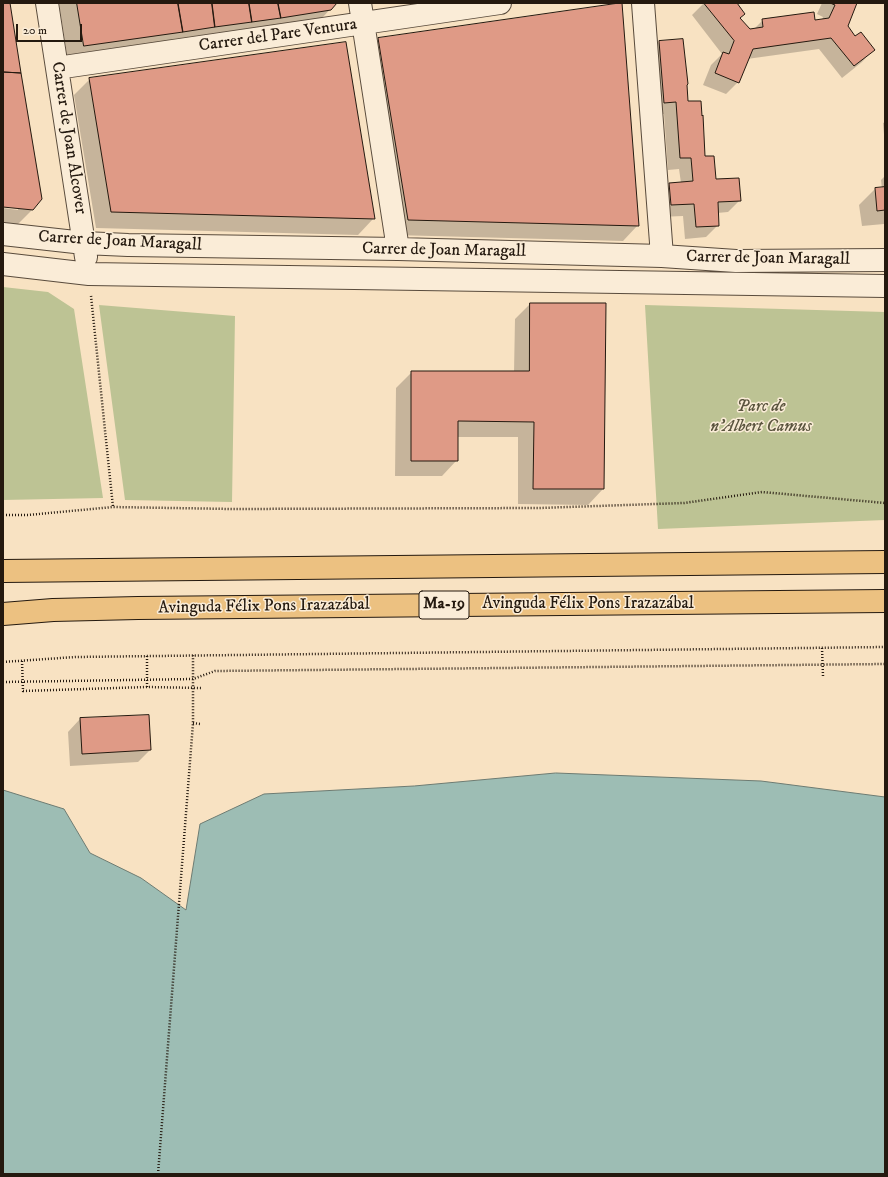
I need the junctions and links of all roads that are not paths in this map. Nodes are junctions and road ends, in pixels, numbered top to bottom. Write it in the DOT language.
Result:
graph roads {
  1 [pos="46,3"];
  2 [pos="500,3"];
  3 [pos="643,3"];
  4 [pos="361,13"];
  5 [pos="57,68"];
  6 [pos="3,234"];
  7 [pos="84,243"];
  8 [pos="398,249"];
  9 [pos="662,256"];
  10 [pos="885,260"];
  11 [pos="3,264"];
  12 [pos="89,274"];
  13 [pos="885,286"];
  14 [pos="885,562"];
  15 [pos="3,571"];
  16 [pos="885,601"];
  17 [pos="3,614"];
  1 -- 5 [label="street, Carrer de Joan Alcover"];
  2 -- 4 [label="street, Carrer del Pare Ventura"];
  3 -- 9 [label="street"];
  4 -- 5 [label="street, Carrer del Pare Ventura"];
  4 -- 8 [label="street"];
  5 -- 7 [label="street, Carrer de Joan Alcover"];
  6 -- 7 [label="street, Carrer de Joan Maragall"];
  7 -- 8 [label="street, Carrer de Joan Maragall"];
  7 -- 12 [label="street, Carrer de Joan Alcover"];
  8 -- 9 [label="street, Carrer de Joan Maragall"];
  9 -- 10 [label="street, Carrer de Joan Maragall"];
  11 -- 12 [label="street, Carrer de Joan Maragall"];
  12 -- 13 [label="street, Carrer de Joan Maragall"];
  14 -- 15 [label="highway, Ma-19"];
  16 -- 17 [label="highway, Avinguda Félix Pons Irazazábal / Ma-19"];
}
